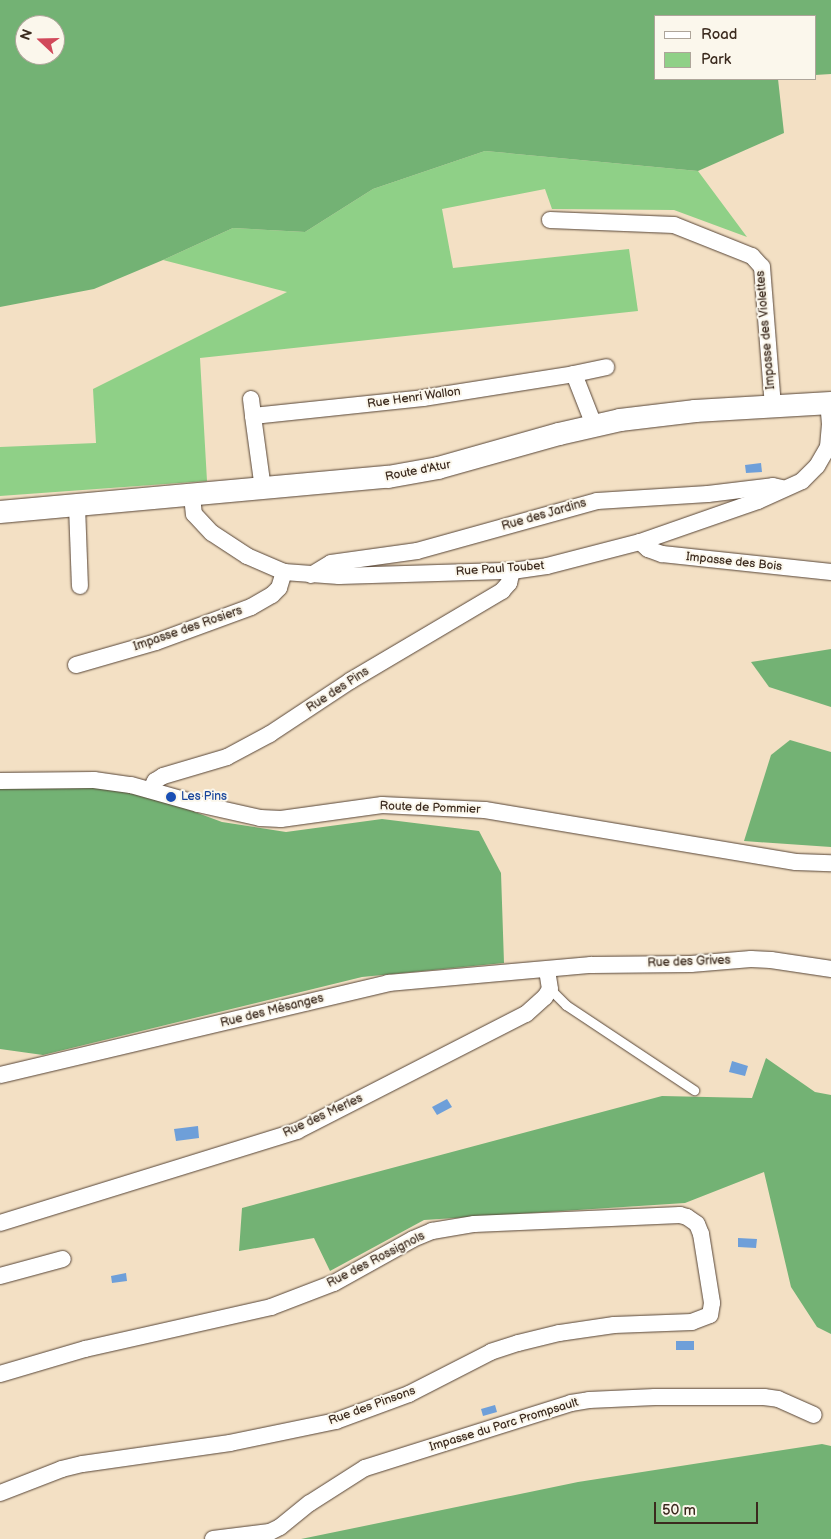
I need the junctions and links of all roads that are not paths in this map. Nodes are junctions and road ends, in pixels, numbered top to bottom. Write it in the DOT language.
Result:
graph roads {
  1 [pos="550,220"];
  2 [pos="606,367"];
  3 [pos="574,374"];
  4 [pos="251,399"];
  5 [pos="830,403"];
  6 [pos="773,406"];
  7 [pos="253,416"];
  8 [pos="594,425"];
  9 [pos="263,489"];
  10 [pos="784,489"];
  11 [pos="192,496"];
  12 [pos="77,506"];
  13 [pos="0,512"];
  14 [pos="640,542"];
  15 [pos="512,571"];
  16 [pos="284,572"];
  17 [pos="831,572"];
  18 [pos="310,575"];
  19 [pos="80,586"];
  20 [pos="76,665"];
  21 [pos="0,781"];
  22 [pos="151,789"];
  23 [pos="831,863"];
  24 [pos="831,969"];
  25 [pos="547,970"];
  26 [pos="550,989"];
  27 [pos="0,1075"];
  28 [pos="694,1090"];
  29 [pos="0,1223"];
  30 [pos="63,1260"];
  31 [pos="0,1276"];
  32 [pos="710,1315"];
  33 [pos="0,1374"];
  34 [pos="814,1416"];
  35 [pos="0,1492"];
  36 [pos="213,1539"];
  1 -- 6 [label="street, Impasse des Violettes"];
  2 -- 3 [label="street, Rue Henri Wallon"];
  3 -- 7 [label="street, Rue Henri Wallon"];
  3 -- 8 [label="street"];
  4 -- 7 [label="street"];
  5 -- 6 [label="main road, Route d'Atur"];
  5 -- 10 [label="street, Rue Paul Toubet"];
  6 -- 8 [label="main road, Route d'Atur"];
  7 -- 9 [label="street"];
  8 -- 9 [label="main road, Route d'Atur"];
  9 -- 11 [label="main road, Route d'Atur"];
  10 -- 14 [label="street, Rue Paul Toubet"];
  10 -- 18 [label="street, Rue des Jardins"];
  11 -- 12 [label="main road, Route d'Atur"];
  11 -- 16 [label="street, Rue Paul Toubet"];
  12 -- 13 [label="main road, Route d'Atur"];
  12 -- 19 [label="street"];
  14 -- 15 [label="street, Rue Paul Toubet"];
  14 -- 17 [label="street, Impasse des Bois"];
  15 -- 18 [label="street, Rue Paul Toubet"];
  15 -- 22 [label="street, Rue des Pins"];
  16 -- 18 [label="street, Rue Paul Toubet"];
  16 -- 20 [label="street, Impasse des Rosiers"];
  21 -- 22 [label="street, Route de Pommier"];
  22 -- 23 [label="street, Route de Pommier"];
  24 -- 25 [label="street, Rue des Grives"];
  25 -- 26 [label="street"];
  25 -- 27 [label="street, Rue des Mésanges"];
  26 -- 28 [label="lane"];
  26 -- 29 [label="street, Rue des Merles"];
  30 -- 31 [label="street"];
  32 -- 33 [label="street, Rue des Rossignols"];
  32 -- 35 [label="street, Rue des Pinsons"];
  34 -- 36 [label="street, Impasse du Parc Prompsault"];
}
